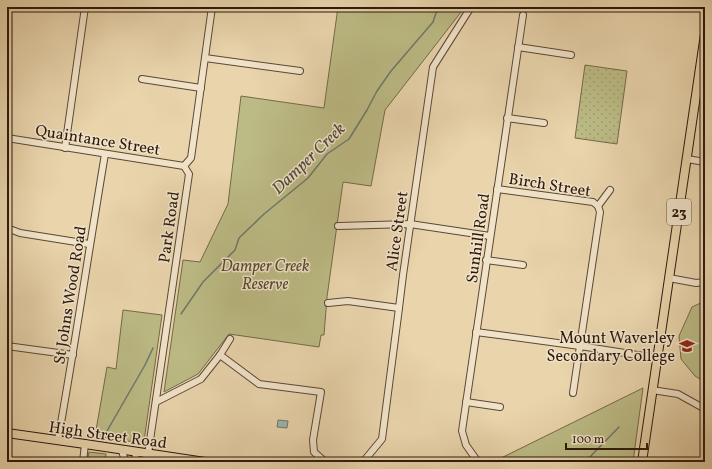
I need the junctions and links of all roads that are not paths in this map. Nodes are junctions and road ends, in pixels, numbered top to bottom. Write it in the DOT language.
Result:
graph roads {
  1 [pos="85,7"];
  2 [pos="212,7"];
  3 [pos="300,7"];
  4 [pos="470,7"];
  5 [pos="309,8"];
  6 [pos="522,15"];
  7 [pos="705,34"];
  8 [pos="518,47"];
  9 [pos="571,55"];
  10 [pos="205,58"];
  11 [pos="300,71"];
  12 [pos="702,77"];
  13 [pos="142,79"];
  14 [pos="201,88"];
  15 [pos="507,118"];
  16 [pos="544,123"];
  17 [pos="7,138"];
  18 [pos="65,148"];
  19 [pos="105,154"];
  20 [pos="686,159"];
  21 [pos="705,162"];
  22 [pos="184,166"];
  23 [pos="497,189"];
  24 [pos="610,190"];
  25 [pos="598,206"];
  26 [pos="410,224"];
  27 [pos="338,226"];
  28 [pos="7,228"];
  29 [pos="490,236"];
  30 [pos="89,244"];
  31 [pos="486,260"];
  32 [pos="523,265"];
  33 [pos="669,278"];
  34 [pos="705,282"];
  35 [pos="328,302"];
  36 [pos="399,308"];
  37 [pos="476,332"];
  38 [pos="230,339"];
  39 [pos="7,346"];
  40 [pos="580,346"];
  41 [pos="72,355"];
  42 [pos="220,355"];
  43 [pos="657,358"];
  44 [pos="652,390"];
  45 [pos="573,392"];
  46 [pos="156,402"];
  47 [pos="466,402"];
  48 [pos="500,407"];
  49 [pos="705,409"];
  50 [pos="7,433"];
  51 [pos="58,440"];
  52 [pos="85,444"];
  53 [pos="122,450"];
  54 [pos="136,452"];
  55 [pos="148,454"];
  56 [pos="82,462"];
  57 [pos="125,462"];
  58 [pos="135,462"];
  59 [pos="205,462"];
  60 [pos="326,462"];
  61 [pos="363,462"];
  62 [pos="478,462"];
  63 [pos="642,462"];
  1 -- 18 [label="street"];
  2 -- 10 [label="street"];
  3 -- 5 [label="street"];
  4 -- 26 [label="street, Alice Street"];
  6 -- 8 [label="street, Sunhill Road"];
  7 -- 12 [label="main road, 23"];
  8 -- 9 [label="street"];
  8 -- 15 [label="street, Sunhill Road"];
  10 -- 11 [label="street"];
  10 -- 14 [label="street"];
  12 -- 20 [label="main road, 23"];
  13 -- 14 [label="street"];
  14 -- 22 [label="street"];
  15 -- 16 [label="street"];
  15 -- 23 [label="street, Sunhill Road"];
  17 -- 18 [label="street, Quaintance Street"];
  18 -- 19 [label="street, Quaintance Street"];
  19 -- 22 [label="street, Quaintance Street"];
  19 -- 30 [label="street, St Johns Wood Road"];
  20 -- 21 [label="street"];
  20 -- 33 [label="main road, 23"];
  22 -- 46 [label="street, Park Road"];
  23 -- 25 [label="street, Birch Street"];
  23 -- 29 [label="street, Sunhill Road"];
  24 -- 25 [label="street"];
  25 -- 40 [label="street"];
  26 -- 27 [label="street"];
  26 -- 29 [label="street"];
  26 -- 36 [label="street, Alice Street"];
  28 -- 30 [label="street"];
  29 -- 31 [label="street, Sunhill Road"];
  30 -- 41 [label="street, St Johns Wood Road"];
  31 -- 32 [label="street"];
  31 -- 37 [label="street, Sunhill Road"];
  33 -- 34 [label="street"];
  33 -- 43 [label="main road, 23"];
  35 -- 36 [label="street"];
  36 -- 61 [label="street, Alice Street"];
  37 -- 40 [label="street"];
  37 -- 47 [label="street, Sunhill Road"];
  38 -- 42 [label="street"];
  39 -- 41 [label="street"];
  40 -- 43 [label="street"];
  40 -- 45 [label="street"];
  41 -- 51 [label="street, St Johns Wood Road"];
  42 -- 46 [label="street"];
  42 -- 60 [label="street"];
  43 -- 44 [label="main road, 23"];
  44 -- 49 [label="street"];
  44 -- 63 [label="main road, 23"];
  46 -- 55 [label="street, Park Road"];
  47 -- 48 [label="street"];
  47 -- 62 [label="street, Sunhill Road"];
  50 -- 51 [label="main road, High Street Road"];
  51 -- 52 [label="main road, High Street Road"];
  52 -- 53 [label="main road, High Street Road"];
  52 -- 56 [label="street"];
  53 -- 54 [label="main road, High Street Road"];
  53 -- 57 [label="street"];
  54 -- 55 [label="main road, High Street Road"];
  54 -- 58 [label="street"];
  55 -- 59 [label="main road, High Street Road"];
}
